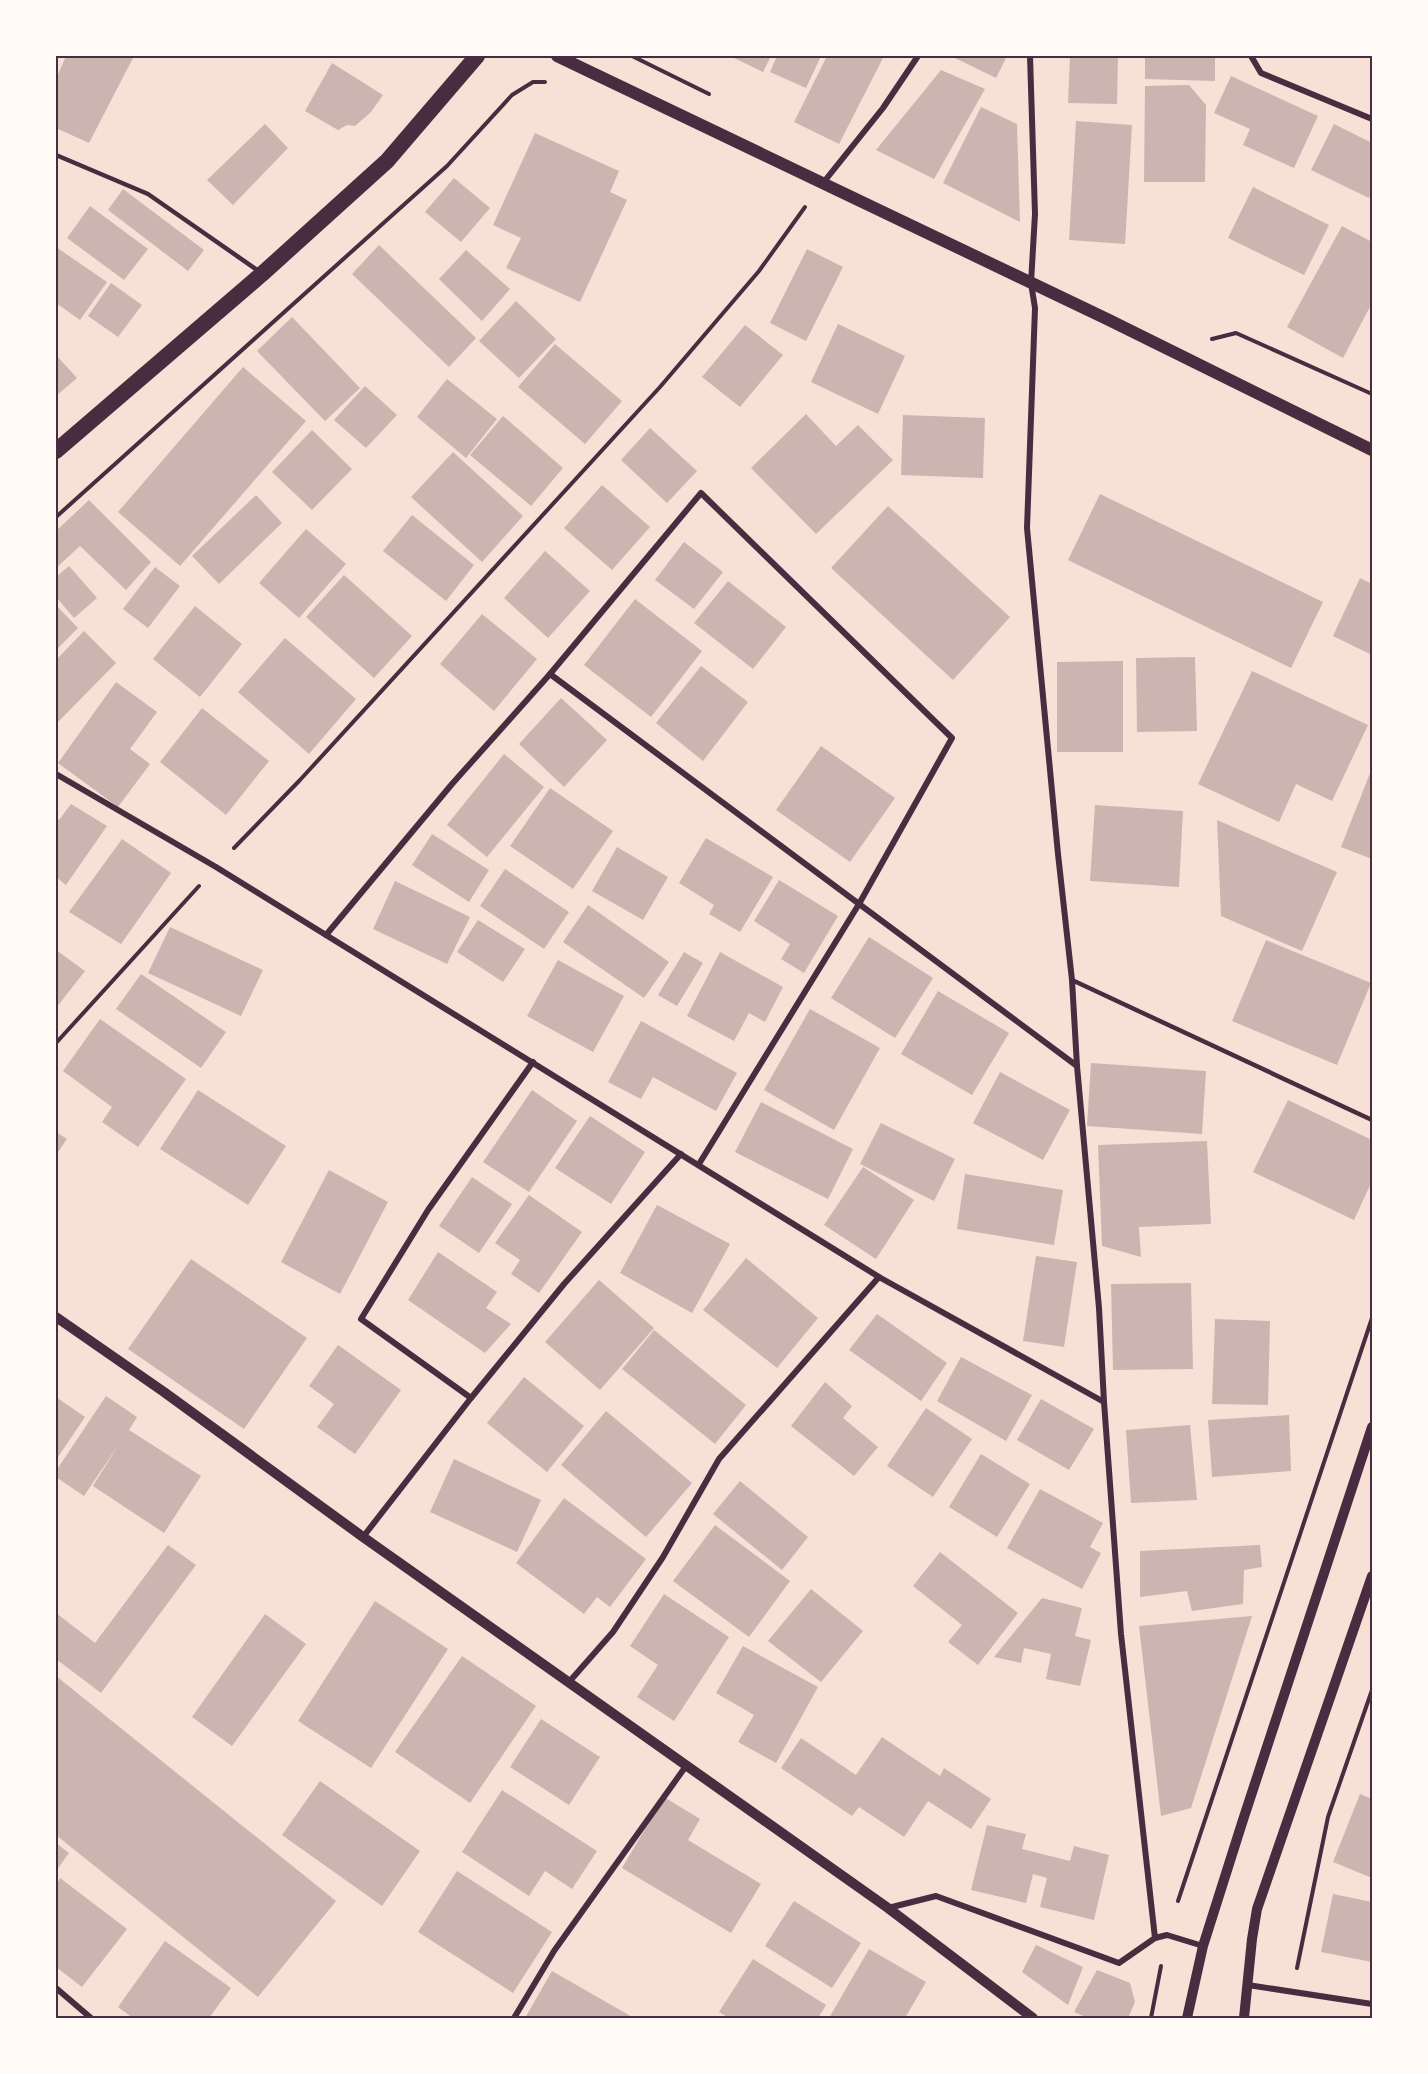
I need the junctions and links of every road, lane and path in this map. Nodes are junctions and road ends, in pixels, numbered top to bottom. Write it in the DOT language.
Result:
graph roads {
  1 [pos="477,56"];
  2 [pos="557,56"];
  3 [pos="918,56"];
  4 [pos="1030,56"];
  5 [pos="1251,56"];
  6 [pos="548,82"];
  7 [pos="1372,119"];
  8 [pos="56,154"];
  9 [pos="823,183"];
  10 [pos="262,274"];
  11 [pos="1030,283"];
  12 [pos="1372,450"];
  13 [pos="56,451"];
  14 [pos="56,518"];
  15 [pos="550,674"];
  16 [pos="56,774"];
  17 [pos="216,867"];
  18 [pos="859,904"];
  19 [pos="326,935"];
  20 [pos="1072,980"];
  21 [pos="56,1043"];
  22 [pos="533,1062"];
  23 [pos="1077,1066"];
  24 [pos="1372,1120"];
  25 [pos="681,1154"];
  26 [pos="699,1164"];
  27 [pos="879,1277"];
  28 [pos="56,1317"];
  29 [pos="1372,1318"];
  30 [pos="471,1398"];
  31 [pos="1104,1402"];
  32 [pos="1372,1427"];
  33 [pos="363,1537"];
  34 [pos="1372,1576"];
  35 [pos="569,1682"];
  36 [pos="1372,1690"];
  37 [pos="686,1766"];
  38 [pos="888,1908"];
  39 [pos="1167,1935"];
  40 [pos="1155,1938"];
  41 [pos="1203,1946"];
  42 [pos="1248,1985"];
  43 [pos="56,1988"];
  44 [pos="1292,1992"];
  45 [pos="1372,2004"];
  46 [pos="91,2019"];
  47 [pos="514,2019"];
  48 [pos="1033,2019"];
  49 [pos="1151,2019"];
  50 [pos="1187,2019"];
  51 [pos="1244,2019"];
  1 -- 10 [label="highway"];
  2 -- 9 [label="main road"];
  3 -- 9 [label="street"];
  4 -- 11 [label="street"];
  5 -- 7 [label="street"];
  6 -- 14 [label="path"];
  8 -- 10 [label="lane"];
  9 -- 11 [label="main road"];
  9 -- 17 [label="path"];
  10 -- 13 [label="highway"];
  11 -- 12 [label="main road"];
  11 -- 20 [label="street"];
  15 -- 18 [label="street"];
  15 -- 18 [label="street"];
  15 -- 19 [label="street"];
  16 -- 17 [label="street"];
  17 -- 19 [label="street"];
  17 -- 21 [label="path"];
  18 -- 23 [label="street"];
  18 -- 26 [label="street"];
  19 -- 22 [label="street"];
  20 -- 23 [label="street"];
  20 -- 24 [label="lane"];
  22 -- 25 [label="street"];
  22 -- 30 [label="street"];
  23 -- 31 [label="street"];
  25 -- 26 [label="street"];
  25 -- 30 [label="street"];
  26 -- 27 [label="street"];
  27 -- 31 [label="street"];
  27 -- 35 [label="street"];
  28 -- 33 [label="street"];
  29 -- 39 [label="path"];
  30 -- 33 [label="street"];
  31 -- 40 [label="street"];
  32 -- 41 [label="street"];
  33 -- 35 [label="street"];
  34 -- 42 [label="street"];
  35 -- 37 [label="street"];
  36 -- 44 [label="path"];
  37 -- 38 [label="street"];
  37 -- 47 [label="street"];
  38 -- 40 [label="street"];
  38 -- 48 [label="street"];
  39 -- 40 [label="street"];
  39 -- 41 [label="street"];
  39 -- 49 [label="path"];
  41 -- 50 [label="street"];
  42 -- 44 [label="street"];
  42 -- 51 [label="street"];
  43 -- 46 [label="street"];
  44 -- 45 [label="street"];
}
